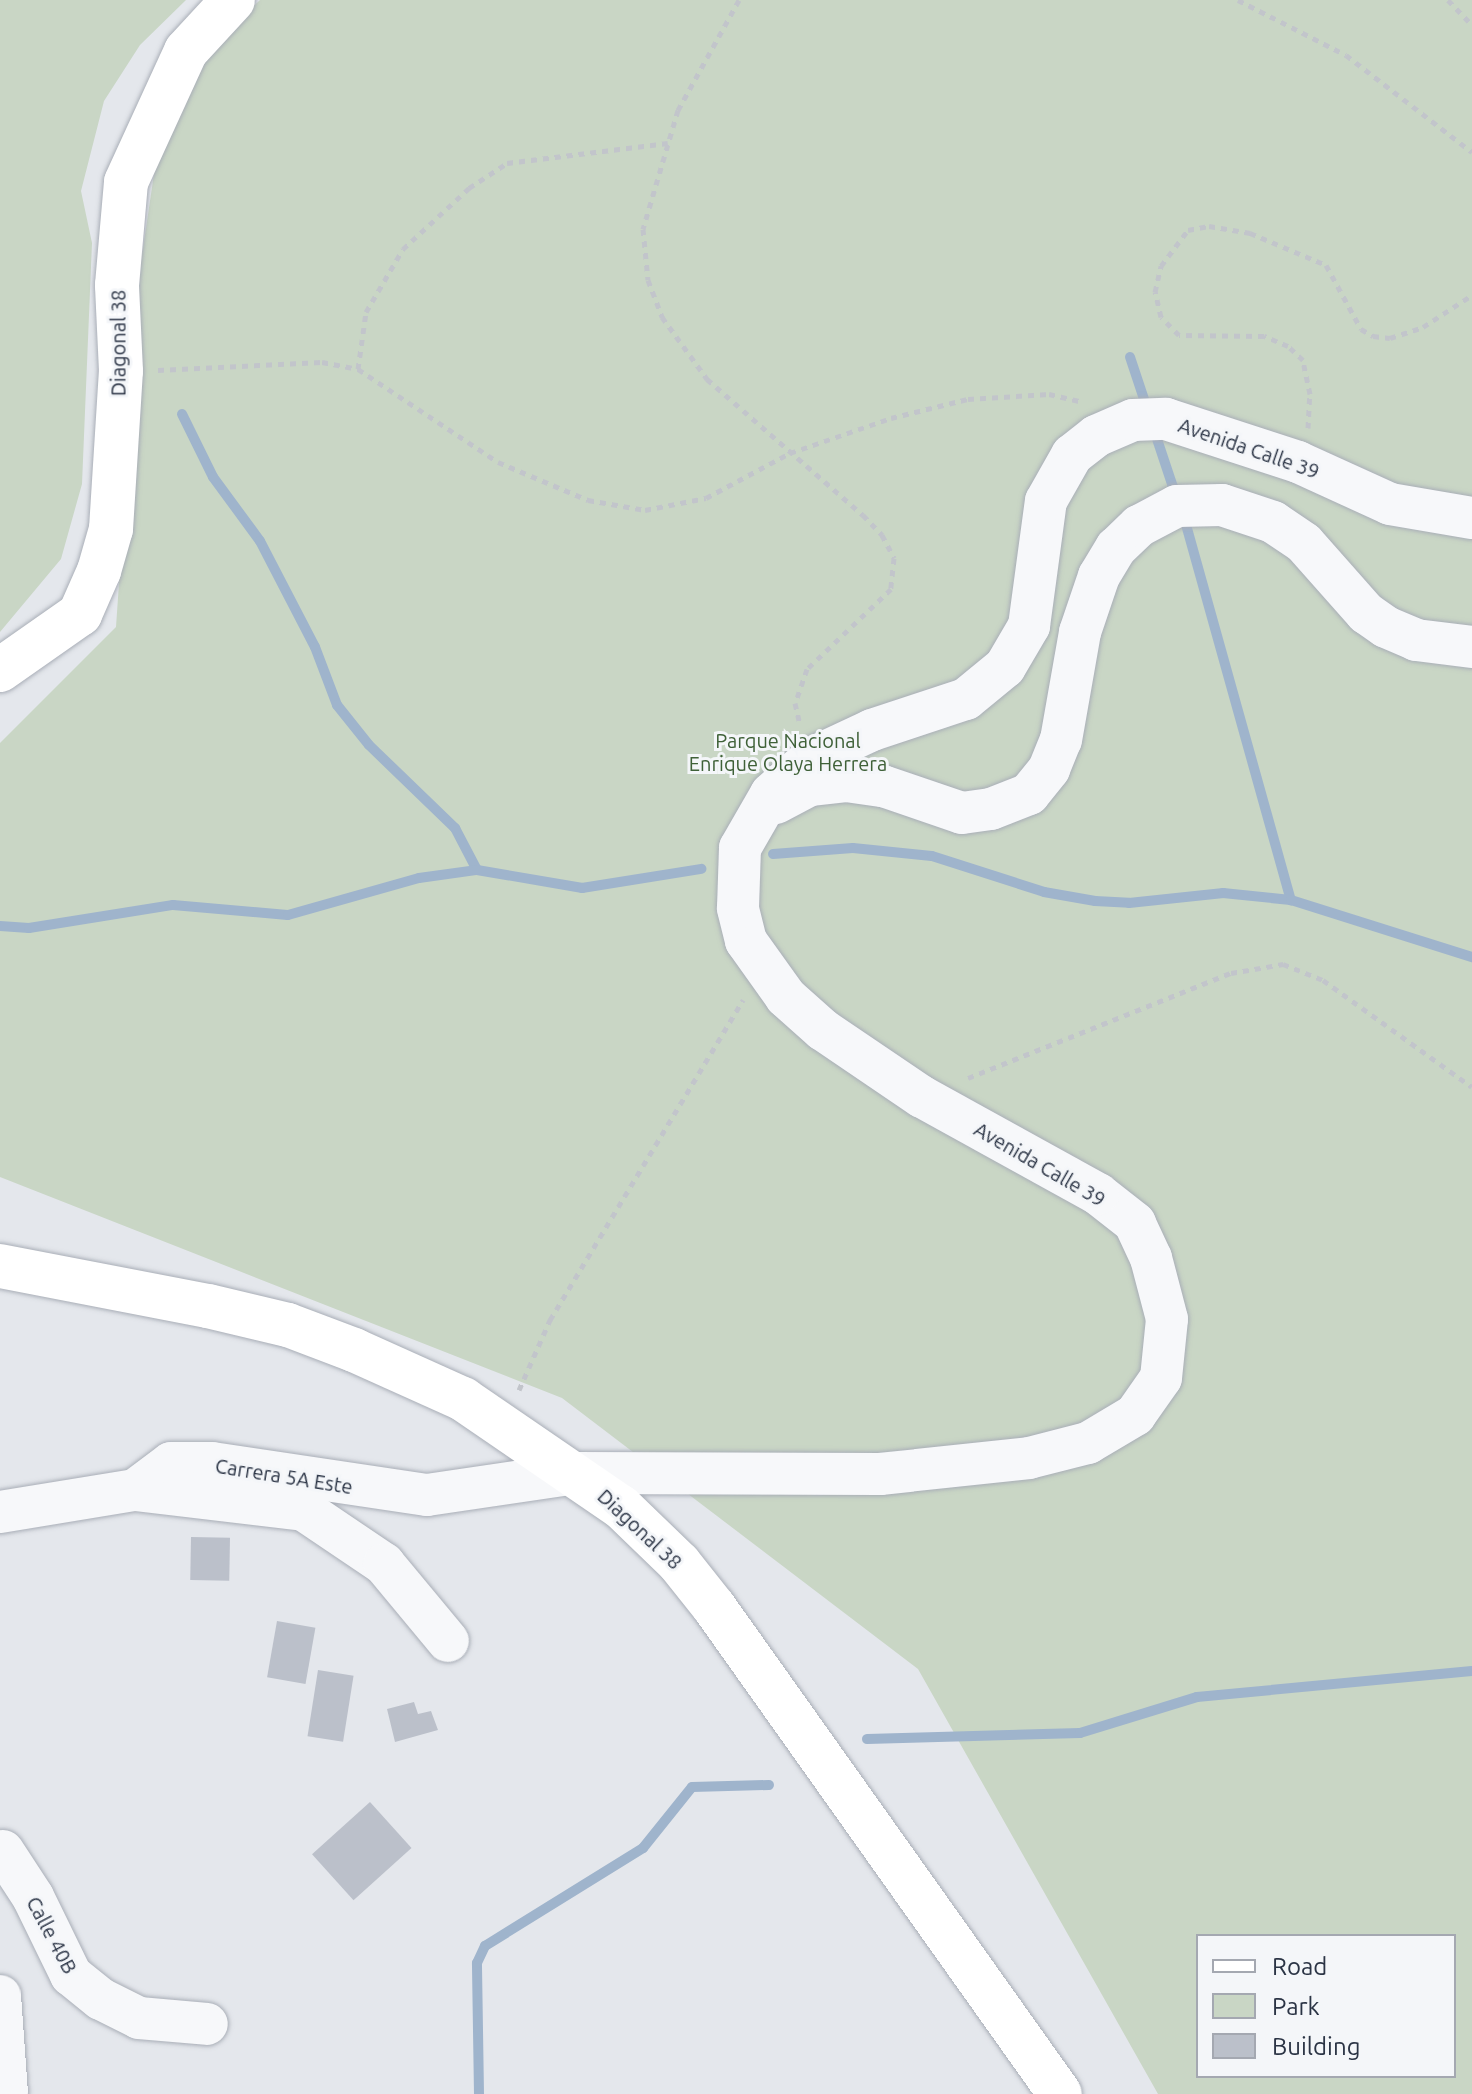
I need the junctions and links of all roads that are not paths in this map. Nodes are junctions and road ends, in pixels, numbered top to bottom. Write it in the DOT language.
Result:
graph roads {
  1 [pos="233,0"];
  2 [pos="1472,518"];
  3 [pos="1472,647"];
  4 [pos="0,670"];
  5 [pos="754,815"];
  6 [pos="0,1266"];
  7 [pos="576,1473"];
  8 [pos="135,1490"];
  9 [pos="0,1512"];
  10 [pos="448,1641"];
  11 [pos="1,1861"];
  12 [pos="0,1996"];
  13 [pos="207,2024"];
  14 [pos="7,2094"];
  15 [pos="1060,2094"];
  1 -- 4 [label="main road, Diagonal 38"];
  2 -- 5 [label="street, Avenida Calle 39"];
  3 -- 5 [label="street"];
  5 -- 7 [label="street, Avenida Calle 39"];
  6 -- 7 [label="main road, Diagonal 38"];
  7 -- 8 [label="street, Carrera 5A Este"];
  7 -- 15 [label="main road, Diagonal 38"];
  8 -- 9 [label="street, Carrera 5A Este"];
  8 -- 10 [label="street"];
  11 -- 13 [label="street, Calle 40B"];
  12 -- 14 [label="street"];
}
